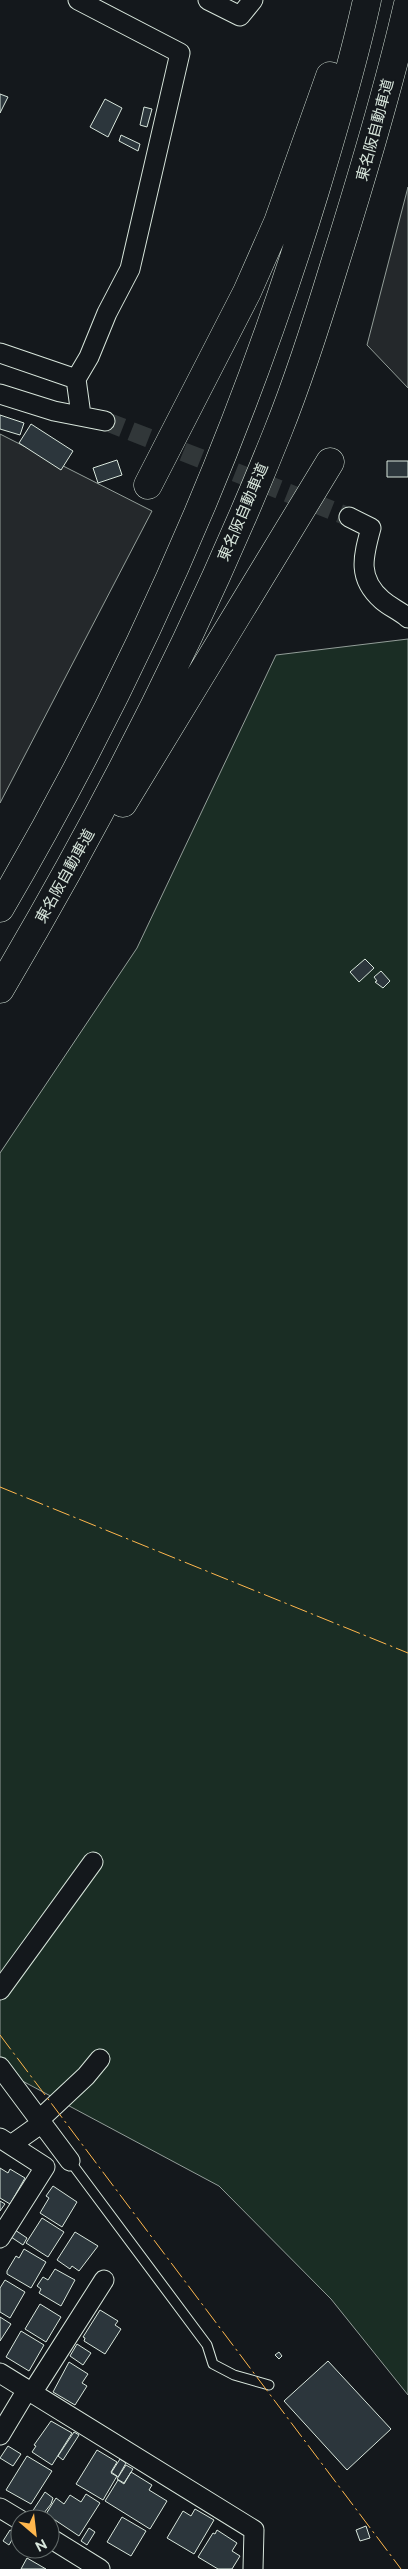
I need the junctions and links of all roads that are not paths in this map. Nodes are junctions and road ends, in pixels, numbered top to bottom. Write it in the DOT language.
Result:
graph roads {
  1 [pos="78,0"];
  2 [pos="208,0"];
  3 [pos="253,0"];
  4 [pos="355,0"];
  5 [pos="367,0"];
  6 [pos="408,4"];
  7 [pos="0,353"];
  8 [pos="76,379"];
  9 [pos="0,394"];
  10 [pos="81,415"];
  11 [pos="105,422"];
  12 [pos="330,462"];
  13 [pos="148,485"];
  14 [pos="349,517"];
  15 [pos="408,618"];
  16 [pos="0,908"];
  17 [pos="0,989"];
  18 [pos="0,997"];
  19 [pos="93,1862"];
  20 [pos="0,1990"];
  21 [pos="100,2059"];
  22 [pos="0,2067"];
  23 [pos="40,2122"];
  24 [pos="6,2142"];
  25 [pos="70,2161"];
  26 [pos="0,2238"];
  27 [pos="104,2280"];
  28 [pos="0,2373"];
  29 [pos="269,2385"];
  30 [pos="30,2391"];
  31 [pos="0,2435"];
  32 [pos="60,2544"];
  33 [pos="100,2569"];
  34 [pos="253,2569"];
  1 -- 8 [label="street"];
  2 -- 3 [label="street"];
  4 -- 13 [label="highway"];
  5 -- 16 [label="highway"];
  6 -- 17 [label="highway, 東名阪自動車道"];
  7 -- 8 [label="street"];
  8 -- 10 [label="street"];
  9 -- 10 [label="street"];
  10 -- 11 [label="street"];
  12 -- 18 [label="highway"];
  14 -- 15 [label="street"];
  19 -- 20 [label="street"];
  21 -- 23 [label="street"];
  22 -- 23 [label="street"];
  23 -- 24 [label="street"];
  23 -- 25 [label="street"];
  24 -- 26 [label="street"];
  25 -- 29 [label="lane"];
  27 -- 30 [label="street"];
  28 -- 30 [label="street"];
  30 -- 31 [label="street"];
  30 -- 34 [label="street"];
  32 -- 33 [label="street"];
}
